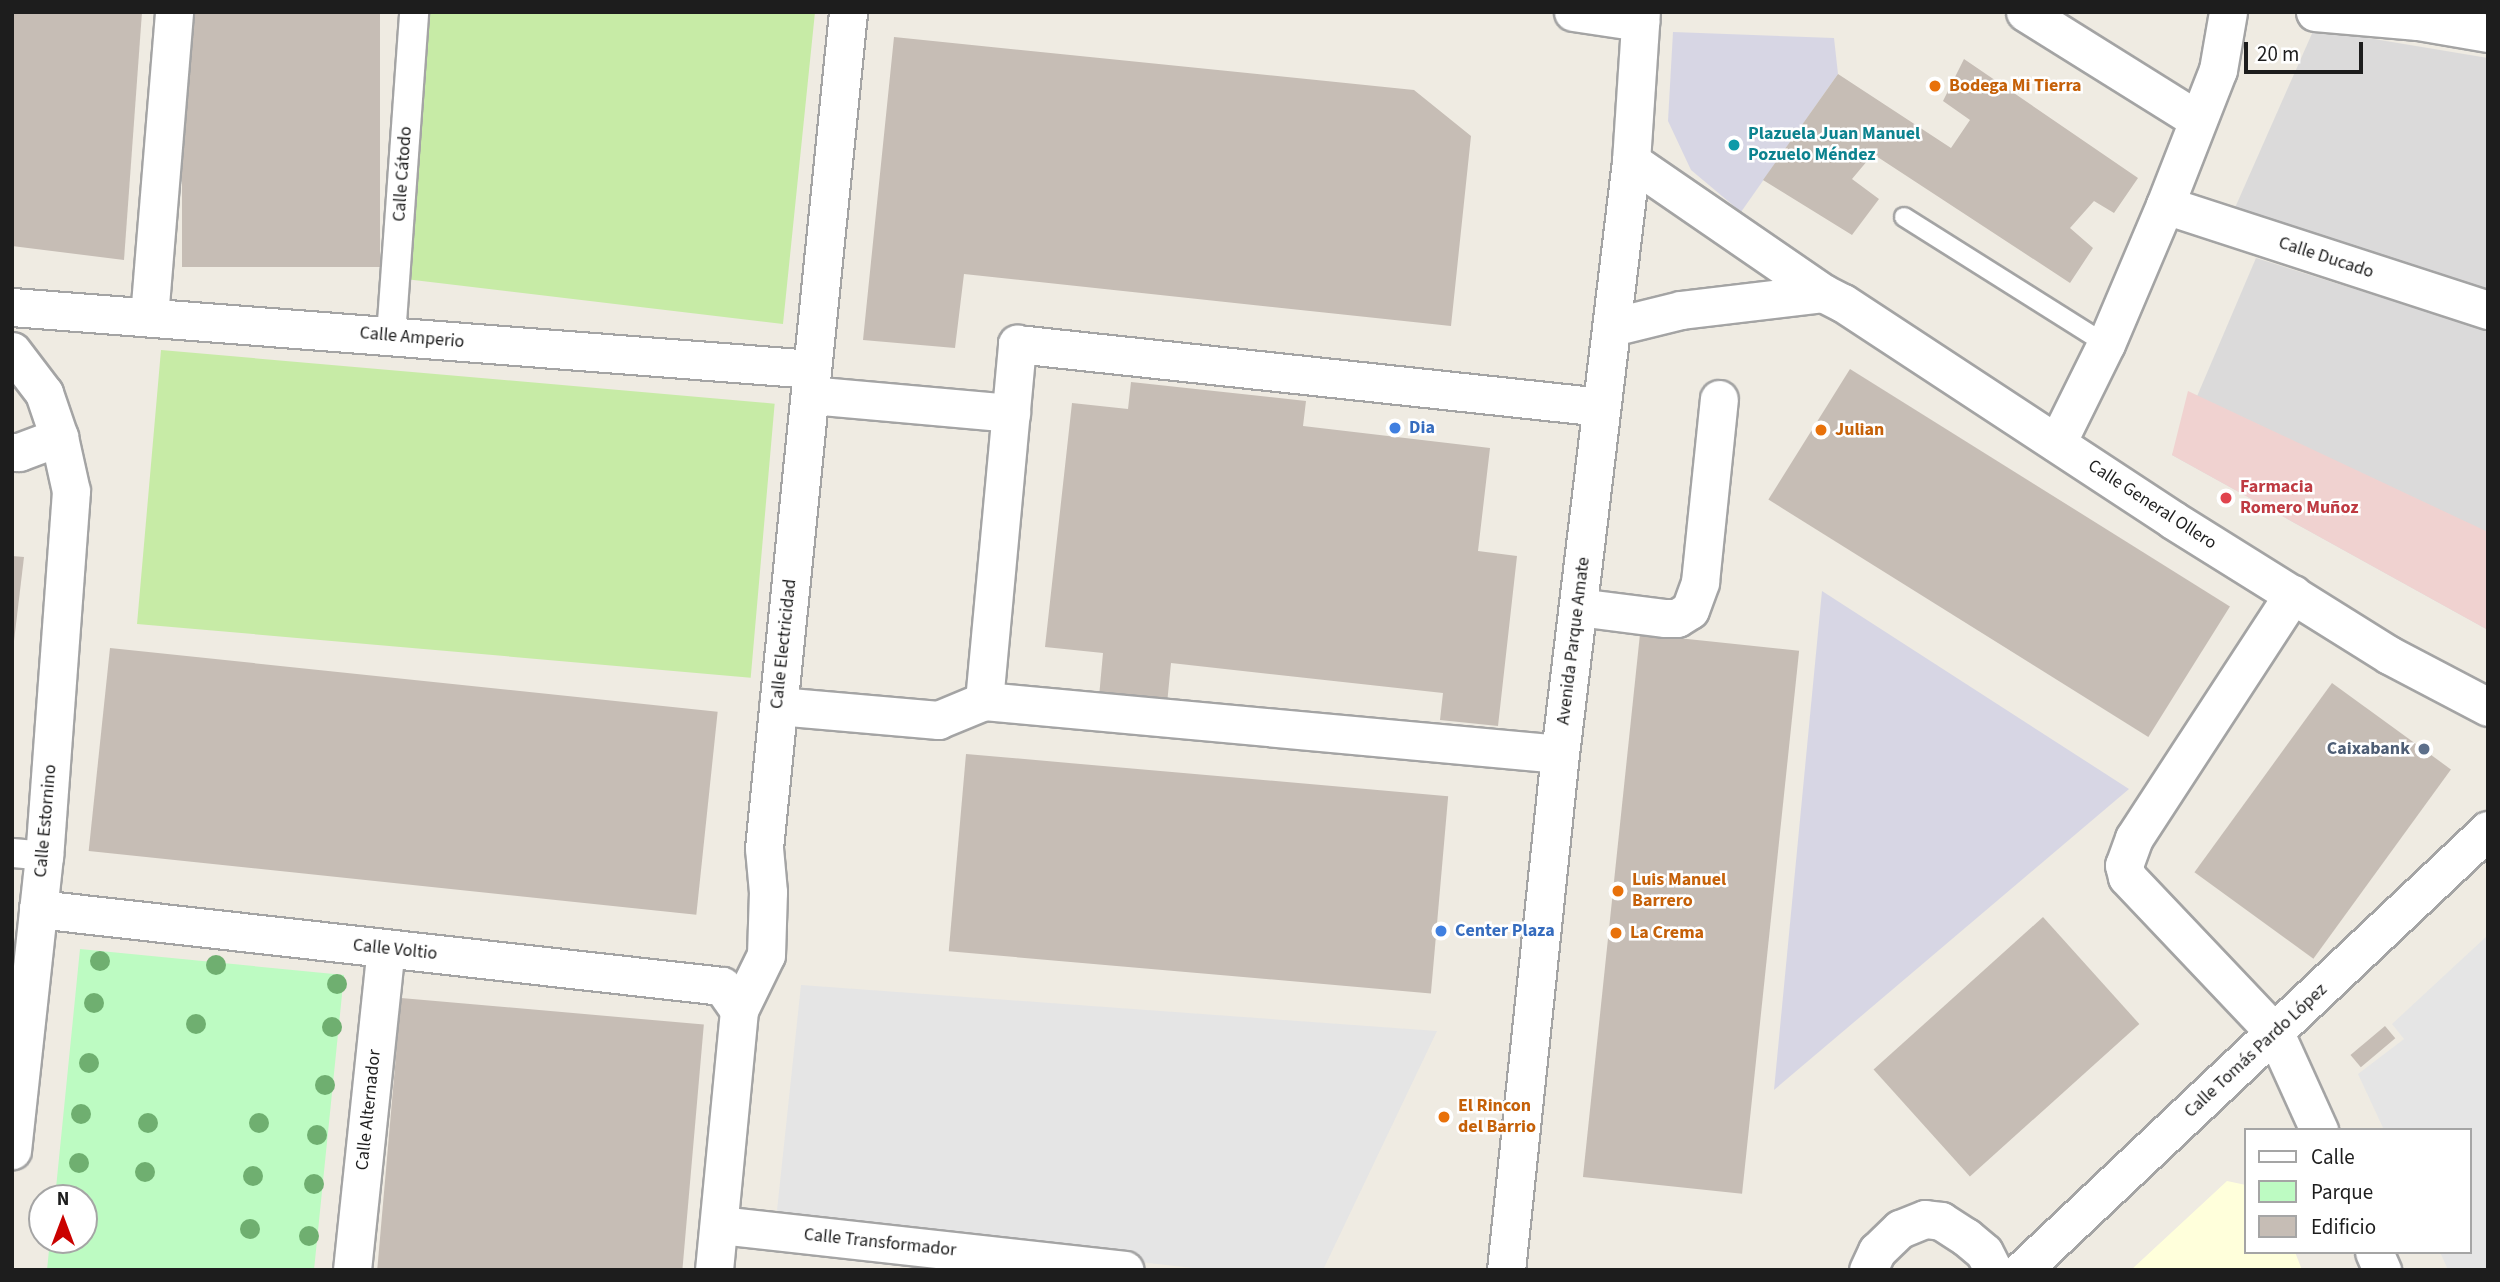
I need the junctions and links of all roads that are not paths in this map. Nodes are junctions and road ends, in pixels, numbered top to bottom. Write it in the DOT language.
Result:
graph roads {
  1 [pos="174,12"];
  2 [pos="414,12"];
  3 [pos="848,12"];
  4 [pos="1573,12"];
  5 [pos="2025,12"];
  6 [pos="2228,12"];
  7 [pos="2315,12"];
  8 [pos="1641,17"];
  9 [pos="2488,33"];
  10 [pos="2196,119"];
  11 [pos="1631,161"];
  12 [pos="2165,205"];
  13 [pos="1904,217"];
  14 [pos="1823,293"];
  15 [pos="12,307"];
  16 [pos="2488,310"];
  17 [pos="149,317"];
  18 [pos="1612,327"];
  19 [pos="391,336"];
  20 [pos="2106,344"];
  21 [pos="12,351"];
  22 [pos="811,382"];
  23 [pos="1719,399"];
  24 [pos="1602,407"];
  25 [pos="1011,412"];
  26 [pos="59,437"];
  27 [pos="2057,443"];
  28 [pos="16,452"];
  29 [pos="2293,594"];
  30 [pos="1578,607"];
  31 [pos="984,701"];
  32 [pos="778,706"];
  33 [pos="2488,707"];
  34 [pos="1560,754"];
  35 [pos="2488,830"];
  36 [pos="28,854"];
  37 [pos="38,909"];
  38 [pos="386,949"];
  39 [pos="739,1010"];
  40 [pos="2275,1033"];
  41 [pos="2318,1128"];
  42 [pos="12,1150"];
  43 [pos="719,1225"];
  44 [pos="2375,1254"];
  45 [pos="352,1270"];
  46 [pos="714,1270"];
  47 [pos="1125,1270"];
  48 [pos="1506,1270"];
  49 [pos="1868,1270"];
  50 [pos="1993,1270"];
  51 [pos="2022,1270"];
  52 [pos="2382,1270"];
  1 -- 17 [label="street"];
  2 -- 19 [label="street, Calle Cátodo"];
  3 -- 22 [label="street, Calle Electricidad"];
  4 -- 8 [label="street"];
  5 -- 10 [label="street"];
  6 -- 10 [label="street"];
  7 -- 9 [label="street"];
  8 -- 11 [label="street, Avenida Parque Amate"];
  10 -- 12 [label="street"];
  11 -- 14 [label="street, Calle General Ollero"];
  11 -- 18 [label="street, Avenida Parque Amate"];
  12 -- 16 [label="street, Calle Ducado"];
  12 -- 20 [label="street"];
  13 -- 20 [label="lane"];
  14 -- 18 [label="street"];
  14 -- 27 [label="street, Calle General Ollero"];
  15 -- 17 [label="street, Calle Amperio"];
  17 -- 19 [label="street, Calle Amperio"];
  18 -- 24 [label="street, Avenida Parque Amate"];
  19 -- 22 [label="street, Calle Amperio"];
  20 -- 27 [label="street"];
  21 -- 26 [label="street, Calle Estornino"];
  22 -- 25 [label="street, Calle Amperio"];
  22 -- 32 [label="street, Calle Electricidad"];
  23 -- 30 [label="street"];
  24 -- 25 [label="street"];
  24 -- 30 [label="street, Avenida Parque Amate"];
  25 -- 31 [label="street"];
  26 -- 28 [label="street"];
  26 -- 36 [label="street, Calle Estornino"];
  27 -- 29 [label="street, Calle General Ollero"];
  29 -- 33 [label="street, Calle General Ollero"];
  29 -- 40 [label="street"];
  30 -- 34 [label="street, Avenida Parque Amate"];
  31 -- 32 [label="street"];
  31 -- 34 [label="street"];
  32 -- 39 [label="street, Calle Electricidad"];
  34 -- 48 [label="street, Avenida Parque Amate"];
  35 -- 40 [label="street, Calle Tomás Pardo López"];
  36 -- 37 [label="street, Calle Estornino"];
  37 -- 38 [label="street, Calle Voltio"];
  37 -- 42 [label="street, Calle Estornino"];
  38 -- 39 [label="street, Calle Voltio"];
  38 -- 45 [label="street, Calle Alternador"];
  39 -- 43 [label="street, Calle Electricidad"];
  40 -- 41 [label="street"];
  40 -- 51 [label="street, Calle Tomás Pardo López"];
  43 -- 46 [label="street, Calle Electricidad"];
  43 -- 47 [label="street, Calle Transformador"];
  44 -- 52 [label="street"];
  49 -- 50 [label="street"];
}
